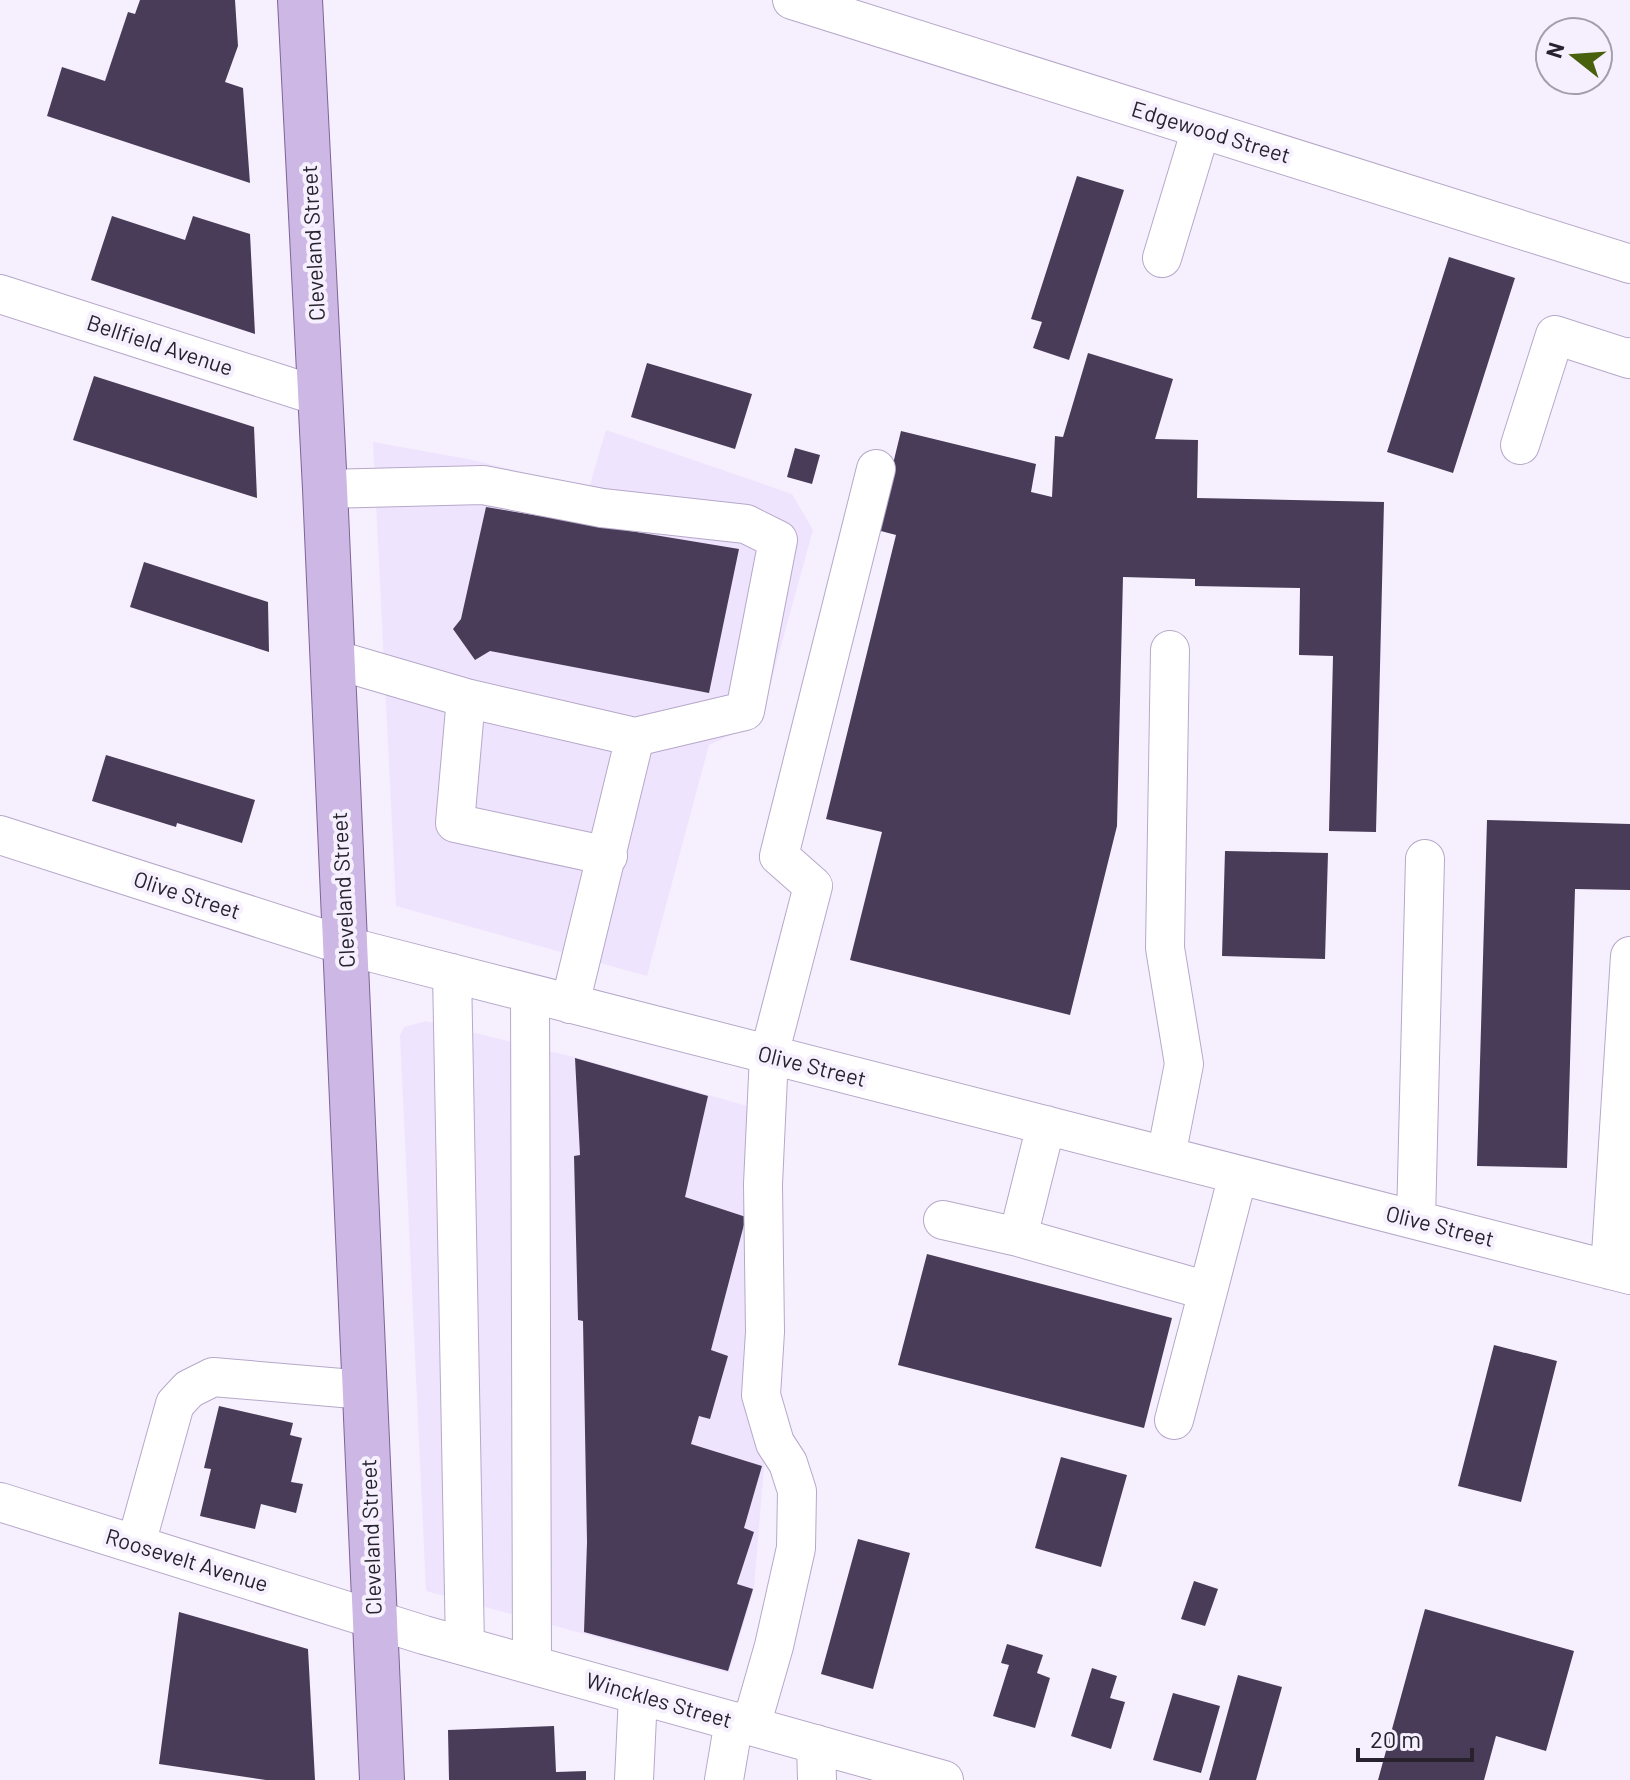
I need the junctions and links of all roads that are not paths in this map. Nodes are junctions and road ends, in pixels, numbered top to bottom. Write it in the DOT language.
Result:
graph roads {
  1 [pos="300,0"];
  2 [pos="792,0"];
  3 [pos="1201,129"];
  4 [pos="1162,258"];
  5 [pos="1630,264"];
  6 [pos="0,294"];
  7 [pos="1630,357"];
  8 [pos="321,397"];
  9 [pos="1520,445"];
  10 [pos="876,469"];
  11 [pos="325,489"];
  12 [pos="1170,650"];
  13 [pos="333,659"];
  14 [pos="466,698"];
  15 [pos="635,737"];
  16 [pos="0,835"];
  17 [pos="608,856"];
  18 [pos="1425,859"];
  19 [pos="346,946"];
  20 [pos="1630,956"];
  21 [pos="452,973"];
  22 [pos="530,994"];
  23 [pos="570,1004"];
  24 [pos="769,1055"];
  25 [pos="1046,1125"];
  26 [pos="1166,1156"];
  27 [pos="1238,1175"];
  28 [pos="943,1220"];
  29 [pos="1416,1220"];
  30 [pos="1018,1237"];
  31 [pos="1620,1272"];
  32 [pos="1208,1291"];
  33 [pos="365,1390"];
  34 [pos="1174,1420"];
  35 [pos="0,1502"];
  36 [pos="136,1544"];
  37 [pos="375,1618"];
  38 [pos="465,1646"];
  39 [pos="532,1665"];
  40 [pos="638,1695"];
  41 [pos="742,1724"];
  42 [pos="817,1762"];
  43 [pos="901,1774"];
  44 [pos="382,1780"];
  45 [pos="634,1780"];
  46 [pos="724,1780"];
  47 [pos="944,1780"];
  1 -- 8 [label="main road, Cleveland Street"];
  2 -- 3 [label="street, Edgewood Street"];
  3 -- 4 [label="street"];
  3 -- 5 [label="street, Edgewood Street"];
  6 -- 8 [label="street, Bellfield Avenue"];
  7 -- 9 [label="street"];
  8 -- 11 [label="main road, Cleveland Street"];
  10 -- 24 [label="street"];
  11 -- 13 [label="main road, Cleveland Street"];
  11 -- 15 [label="street"];
  12 -- 26 [label="street"];
  13 -- 14 [label="street"];
  13 -- 19 [label="main road, Cleveland Street"];
  14 -- 15 [label="street"];
  14 -- 17 [label="street"];
  15 -- 17 [label="street"];
  16 -- 19 [label="street, Olive Street"];
  17 -- 23 [label="street"];
  18 -- 29 [label="street"];
  19 -- 21 [label="street, Olive Street"];
  19 -- 33 [label="main road, Cleveland Street"];
  20 -- 31 [label="street"];
  21 -- 22 [label="street, Olive Street"];
  21 -- 38 [label="street"];
  22 -- 23 [label="street, Olive Street"];
  22 -- 39 [label="street"];
  23 -- 24 [label="street, Olive Street"];
  24 -- 25 [label="street, Olive Street"];
  24 -- 41 [label="street"];
  25 -- 26 [label="street, Olive Street"];
  25 -- 30 [label="street"];
  26 -- 27 [label="street, Olive Street"];
  27 -- 29 [label="street, Olive Street"];
  27 -- 32 [label="street"];
  28 -- 30 [label="street"];
  29 -- 31 [label="street, Olive Street"];
  30 -- 32 [label="street"];
  32 -- 34 [label="street"];
  33 -- 36 [label="street"];
  33 -- 37 [label="main road, Cleveland Street"];
  35 -- 36 [label="street, Roosevelt Avenue"];
  36 -- 37 [label="street, Roosevelt Avenue"];
  37 -- 38 [label="street, Winckles Street"];
  37 -- 44 [label="main road, Cleveland Street"];
  38 -- 39 [label="street, Winckles Street"];
  39 -- 40 [label="street, Winckles Street"];
  40 -- 41 [label="street, Winckles Street"];
  40 -- 45 [label="street"];
  41 -- 42 [label="street, Winckles Street"];
  41 -- 46 [label="street"];
  42 -- 43 [label="street, Winckles Street"];
  43 -- 47 [label="street, Winckles Street"];
}
